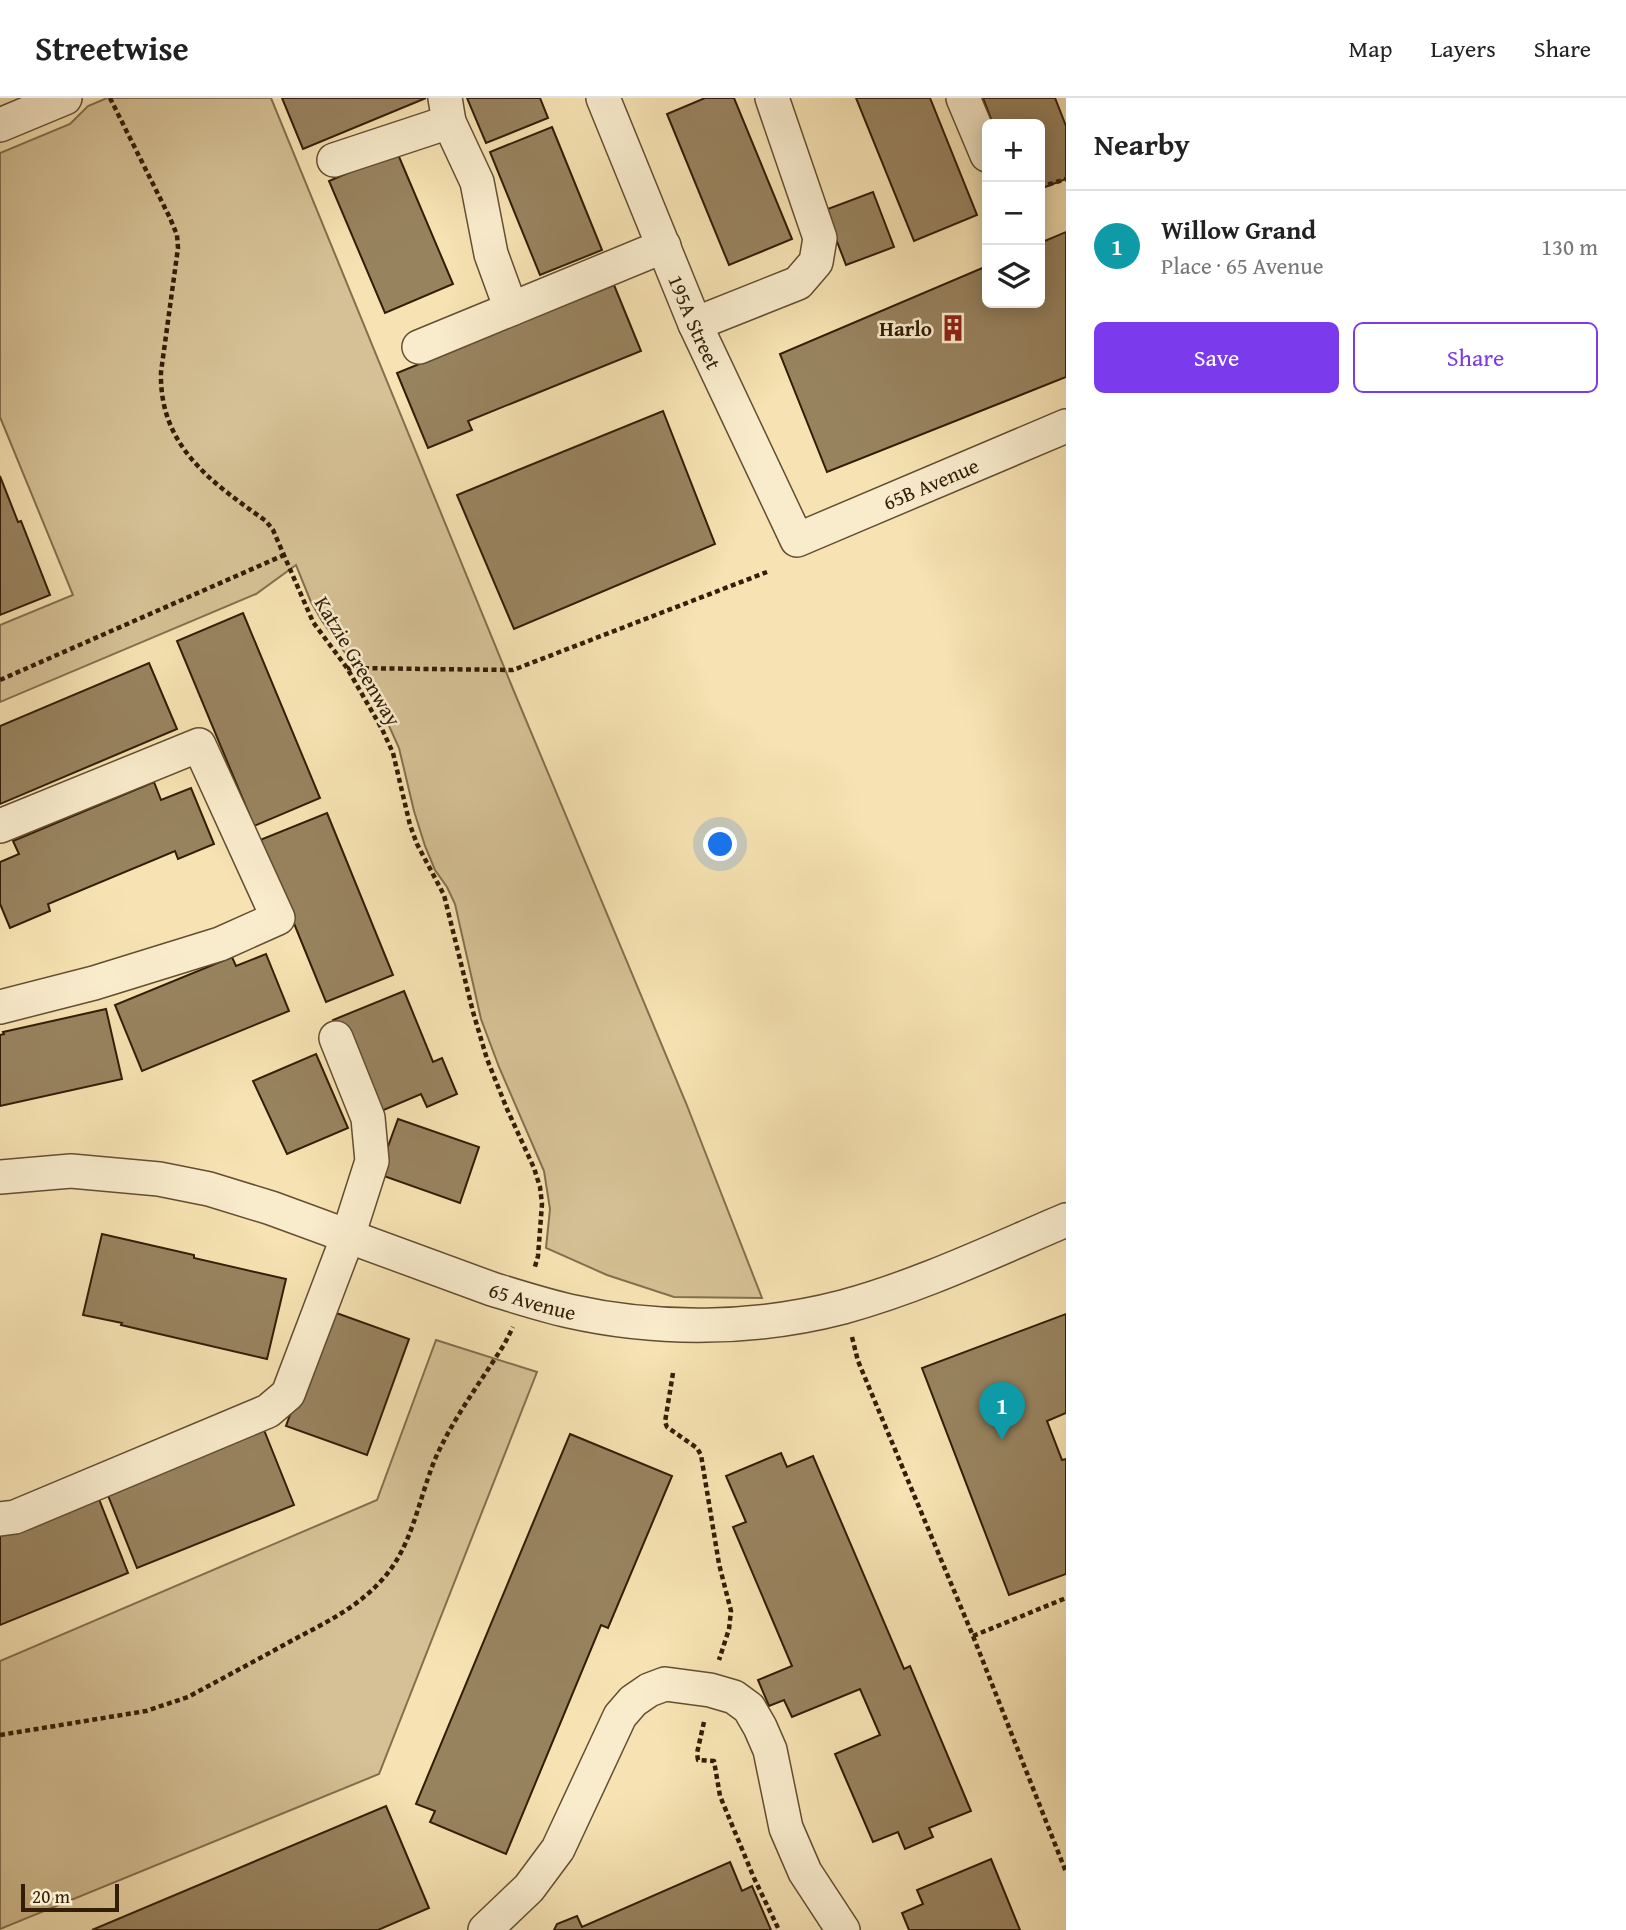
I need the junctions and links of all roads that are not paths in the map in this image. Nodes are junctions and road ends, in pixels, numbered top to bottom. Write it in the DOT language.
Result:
graph roads {
  1 [pos="65,98"];
  2 [pos="603,98"];
  3 [pos="772,98"];
  4 [pos="963,98"];
  5 [pos="447,110"];
  6 [pos="0,125"];
  7 [pos="982,143"];
  8 [pos="334,160"];
  9 [pos="664,246"];
  10 [pos="511,309"];
  11 [pos="695,324"];
  12 [pos="419,347"];
  13 [pos="1066,426"];
  14 [pos="797,540"];
  15 [pos="0,826"];
  16 [pos="0,1007"];
  17 [pos="336,1038"];
  18 [pos="0,1177"];
  19 [pos="1066,1220"];
  20 [pos="348,1236"];
  21 [pos="0,1520"];
  22 [pos="485,1930"];
  23 [pos="843,1930"];
  1 -- 6 [label="street"];
  2 -- 9 [label="street, 195A Street"];
  3 -- 11 [label="street"];
  4 -- 7 [label="street"];
  5 -- 8 [label="street"];
  5 -- 10 [label="street"];
  9 -- 10 [label="street"];
  9 -- 11 [label="street, 195A Street"];
  10 -- 12 [label="street"];
  11 -- 14 [label="street, 195A Street"];
  13 -- 14 [label="street, 65B Avenue"];
  15 -- 16 [label="street"];
  17 -- 20 [label="street"];
  18 -- 20 [label="street, 65 Avenue"];
  19 -- 20 [label="street, 65 Avenue"];
  20 -- 21 [label="street"];
  22 -- 23 [label="street"];
}
